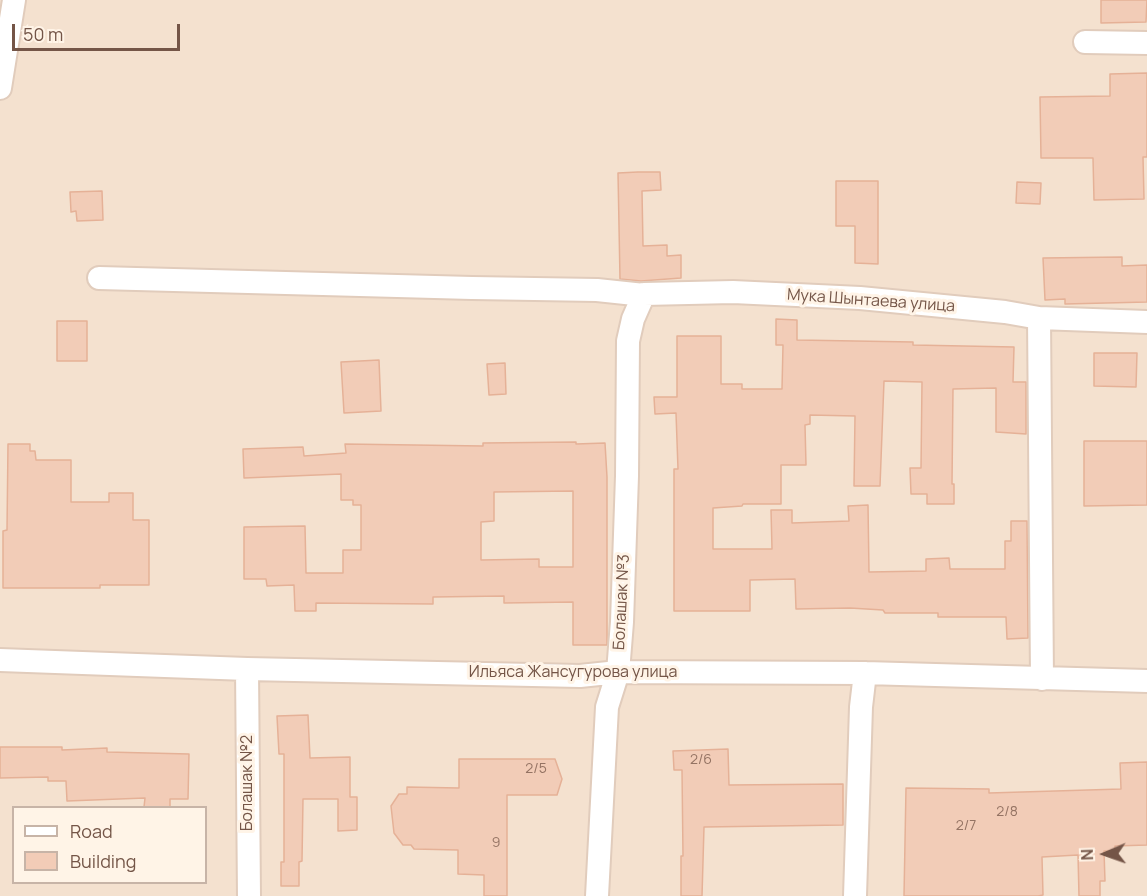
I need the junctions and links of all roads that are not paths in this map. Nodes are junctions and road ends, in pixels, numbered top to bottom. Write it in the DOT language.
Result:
graph roads {
  1 [pos="14,0"];
  2 [pos="1085,42"];
  3 [pos="1147,43"];
  4 [pos="0,88"];
  5 [pos="99,278"];
  6 [pos="644,295"];
  7 [pos="1039,318"];
  8 [pos="1147,322"];
  9 [pos="0,660"];
  10 [pos="248,669"];
  11 [pos="618,672"];
  12 [pos="865,673"];
  13 [pos="1042,679"];
  14 [pos="1147,681"];
  15 [pos="249,896"];
  16 [pos="597,896"];
  17 [pos="855,896"];
  1 -- 4 [label="street"];
  2 -- 3 [label="street"];
  5 -- 6 [label="street, Мука Шынтаева улица"];
  6 -- 7 [label="street, Мука Шынтаева улица"];
  6 -- 11 [label="street, Болашак №3"];
  7 -- 8 [label="street, Мука Шынтаева улица"];
  7 -- 13 [label="street"];
  9 -- 10 [label="street, Ильяса Жансугурова улица"];
  10 -- 11 [label="street, Ильяса Жансугурова улица"];
  10 -- 15 [label="street, Болашак №2"];
  11 -- 12 [label="street, Ильяса Жансугурова улица"];
  11 -- 16 [label="street, Болашак №3"];
  12 -- 13 [label="street, Ильяса Жансугурова улица"];
  12 -- 17 [label="street"];
  13 -- 14 [label="street, Ильяса Жансугурова улица"];
}
